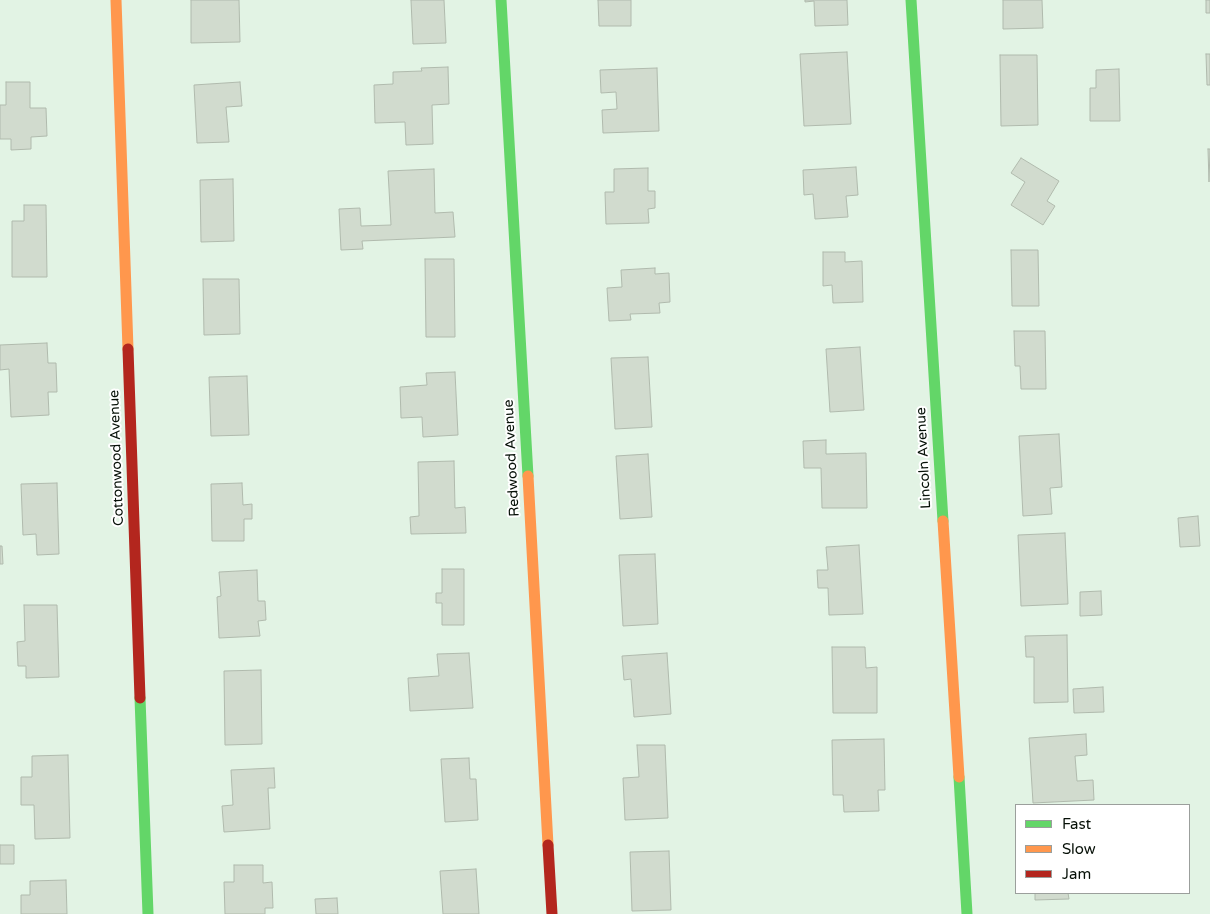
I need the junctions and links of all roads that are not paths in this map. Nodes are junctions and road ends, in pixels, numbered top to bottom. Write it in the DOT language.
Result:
graph roads {
  1 [pos="116,0"];
  2 [pos="501,0"];
  3 [pos="911,0"];
  4 [pos="148,914"];
  5 [pos="552,914"];
  6 [pos="967,914"];
  1 -- 4 [label="street, Cottonwood Avenue"];
  2 -- 5 [label="street, Redwood Avenue"];
  3 -- 6 [label="street, Lincoln Avenue"];
}
